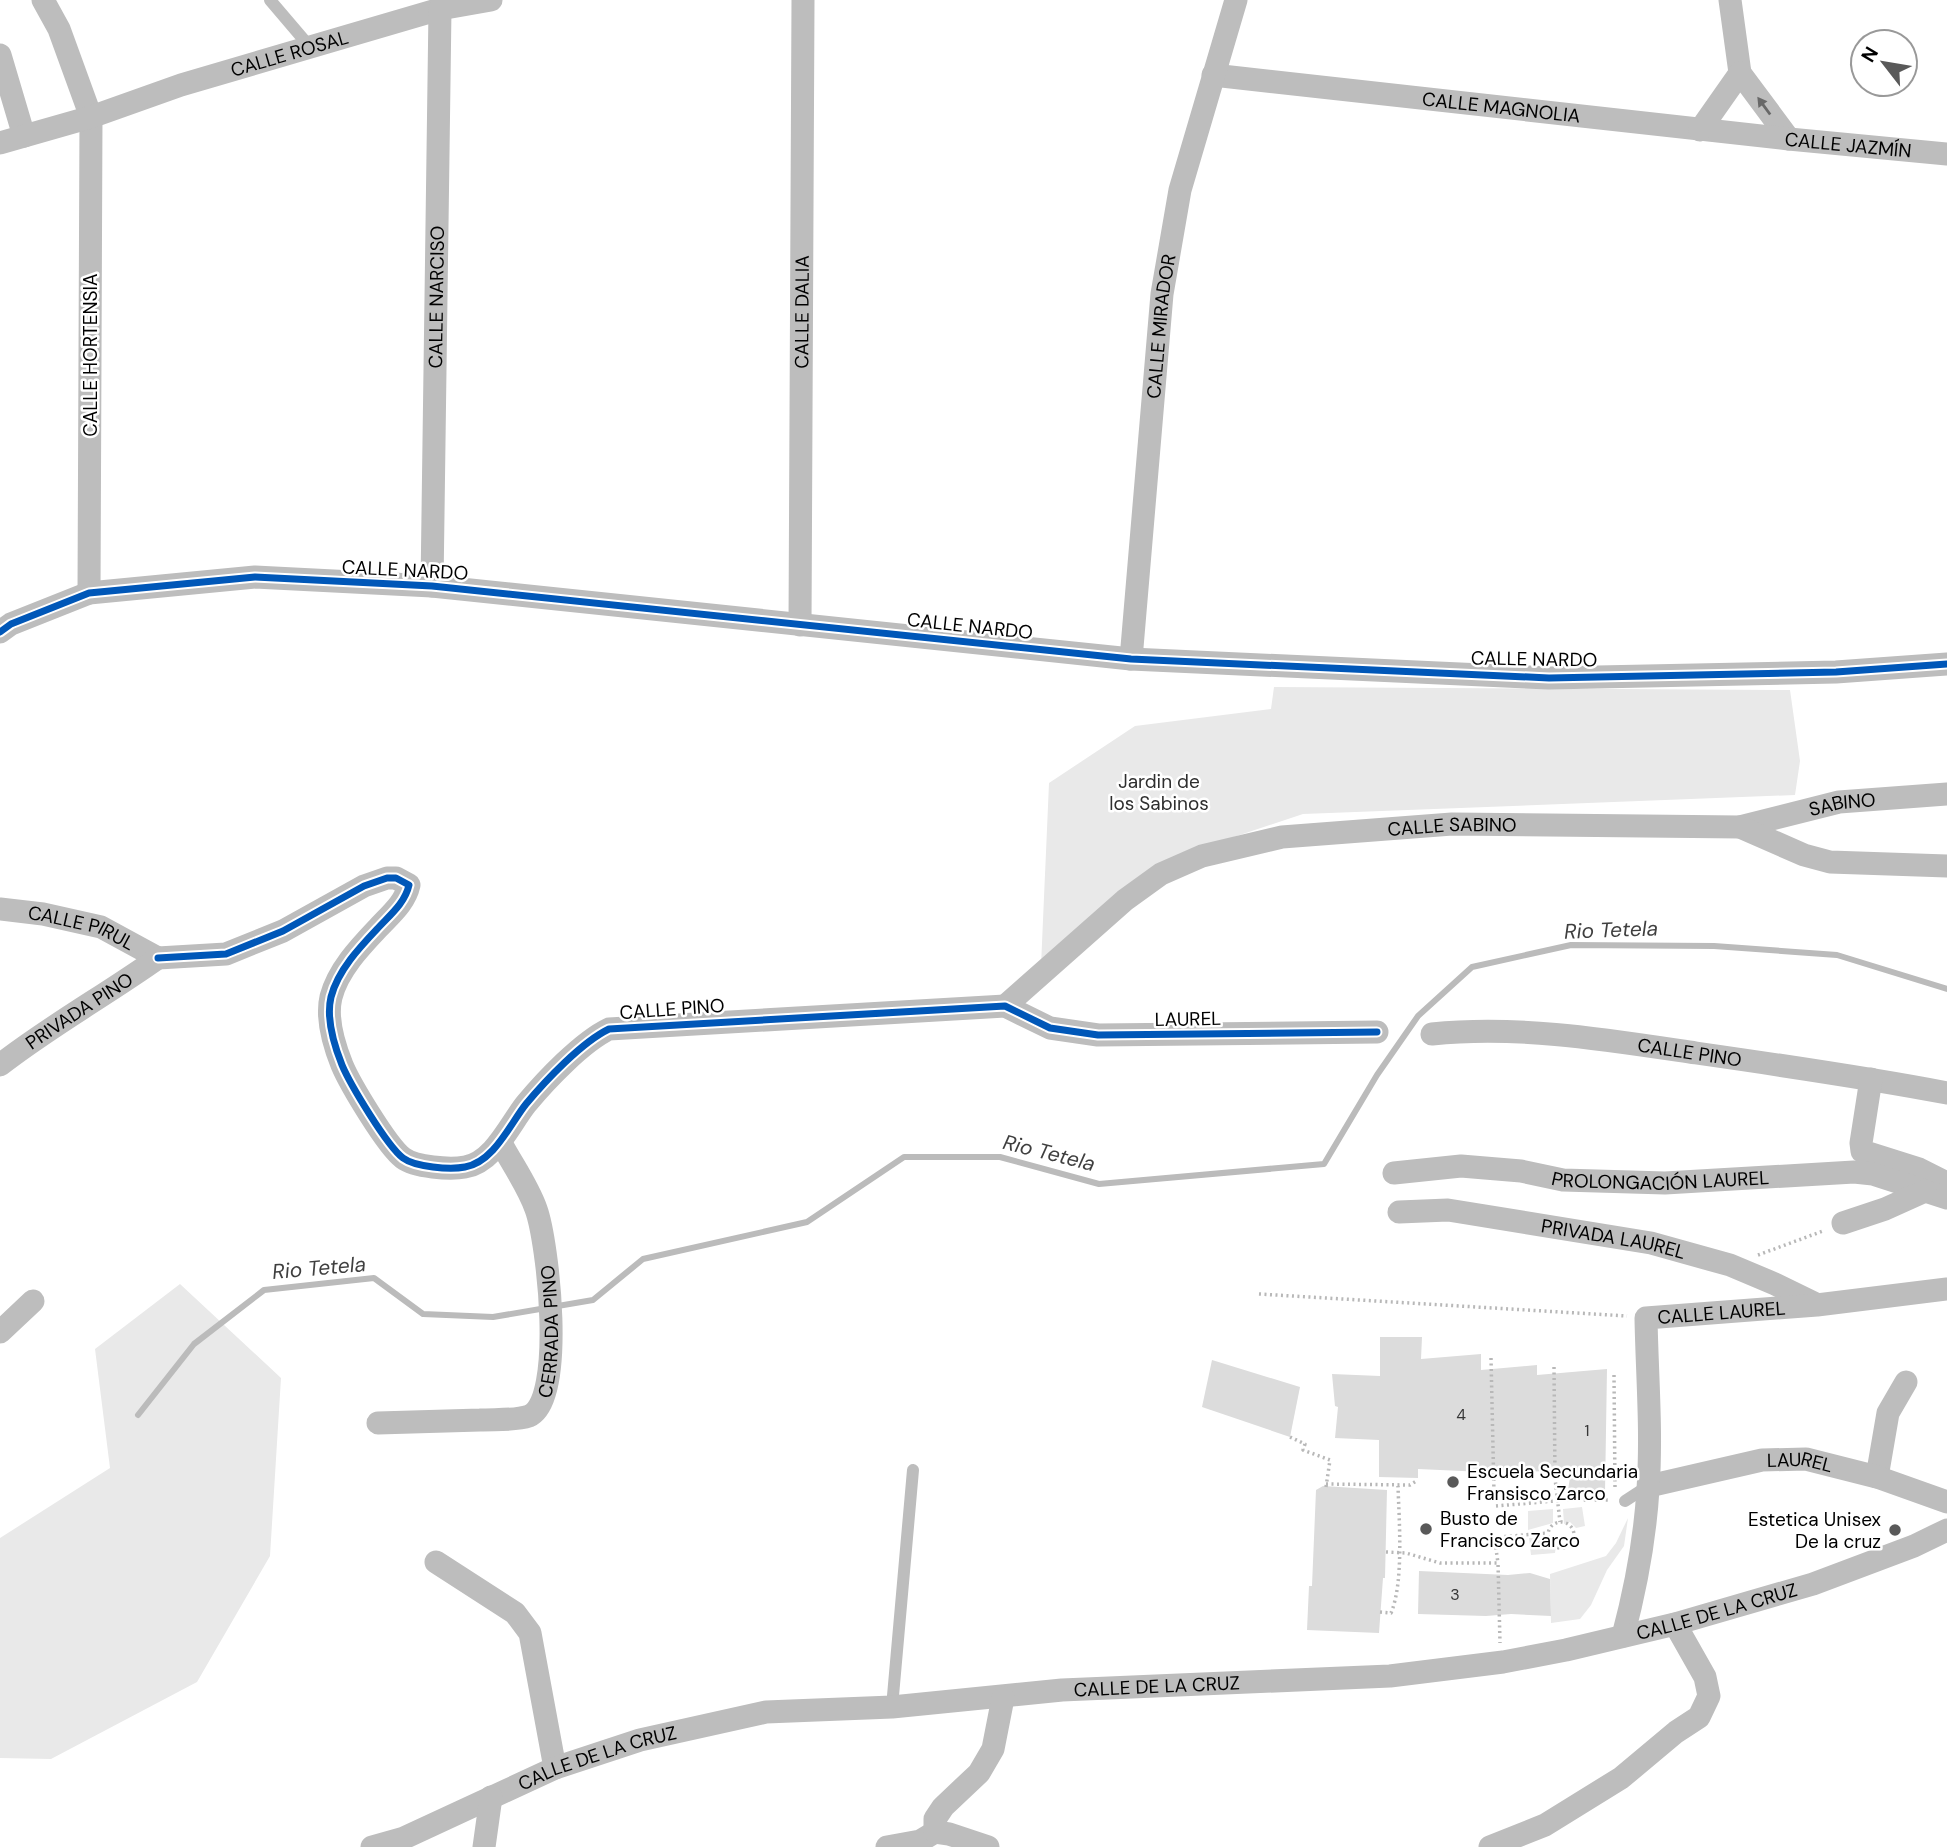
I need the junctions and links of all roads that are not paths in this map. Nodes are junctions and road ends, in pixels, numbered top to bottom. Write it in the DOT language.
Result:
graph roads {
  1 [pos="43,0"];
  2 [pos="270,0"];
  3 [pos="491,0"];
  4 [pos="803,0"];
  5 [pos="1236,0"];
  6 [pos="1730,0"];
  7 [pos="440,9"];
  8 [pos="310,47"];
  9 [pos="0,55"];
  10 [pos="1740,73"];
  11 [pos="1213,75"];
  12 [pos="91,117"];
  13 [pos="1700,130"];
  14 [pos="24,136"];
  15 [pos="1789,139"];
  16 [pos="0,143"];
  17 [pos="1947,154"];
  18 [pos="432,586"];
  19 [pos="89,593"];
  20 [pos="800,625"];
  21 [pos="0,632"];
  22 [pos="1130,659"];
  23 [pos="1947,664"];
  24 [pos="1947,794"];
  25 [pos="1740,827"];
  26 [pos="1947,866"];
  27 [pos="0,909"];
  28 [pos="158,958"];
  29 [pos="1005,1006"];
  30 [pos="1377,1032"];
  31 [pos="1432,1034"];
  32 [pos="0,1065"];
  33 [pos="1871,1079"];
  34 [pos="1947,1093"];
  35 [pos="501,1143"];
  36 [pos="1394,1173"];
  37 [pos="1947,1183"];
  38 [pos="1925,1191"];
  39 [pos="1947,1198"];
  40 [pos="1399,1212"];
  41 [pos="1843,1223"];
  42 [pos="1947,1289"];
  43 [pos="33,1300"];
  44 [pos="1817,1305"];
  45 [pos="0,1332"];
  46 [pos="1906,1382"];
  47 [pos="378,1423"];
  48 [pos="913,1470"];
  49 [pos="1877,1477"];
  50 [pos="1648,1486"];
  51 [pos="1625,1501"];
  52 [pos="1947,1502"];
  53 [pos="1947,1530"];
  54 [pos="436,1562"];
  55 [pos="1675,1624"];
  56 [pos="1623,1636"];
  57 [pos="1003,1698"];
  58 [pos="892,1707"];
  59 [pos="555,1768"];
  60 [pos="491,1797"];
  61 [pos="934,1832"];
  62 [pos="372,1847"];
  63 [pos="484,1847"];
  64 [pos="887,1847"];
  65 [pos="988,1847"];
  66 [pos="1490,1847"];
  1 -- 12 [label="street"];
  2 -- 8 [label="lane"];
  3 -- 7 [label="street, CALLE ROSAL"];
  4 -- 20 [label="street, CALLE DALIA"];
  5 -- 11 [label="street, CALLE MIRADOR"];
  6 -- 10 [label="street, CALLE JAZMÍN"];
  7 -- 8 [label="street, CALLE ROSAL"];
  7 -- 18 [label="street, CALLE NARCISO"];
  8 -- 12 [label="street, CALLE ROSAL"];
  9 -- 14 [label="street"];
  10 -- 13 [label="street"];
  15 -- 10 [label="street, CALLE JAZMÍN, one-way"];
  11 -- 13 [label="street, CALLE MAGNOLIA"];
  11 -- 22 [label="street, CALLE MIRADOR"];
  12 -- 14 [label="street, CALLE ROSAL"];
  12 -- 19 [label="street, CALLE HORTENSIA"];
  13 -- 15 [label="street, CALLE MAGNOLIA"];
  14 -- 16 [label="street, CALLE ROSAL"];
  15 -- 17 [label="street, CALLE JAZMÍN"];
  18 -- 19 [label="street, CALLE NARDO"];
  18 -- 20 [label="street, CALLE NARDO"];
  19 -- 21 [label="street, CALLE NARDO"];
  20 -- 22 [label="street, CALLE NARDO"];
  22 -- 23 [label="street, CALLE NARDO"];
  24 -- 25 [label="street, SABINO"];
  25 -- 26 [label="street, CALLE SABINO"];
  25 -- 29 [label="street, CALLE SABINO"];
  27 -- 28 [label="street, CALLE PIRUL"];
  28 -- 32 [label="street, PRIVADA PINO"];
  28 -- 35 [label="street, CALLE PINO"];
  29 -- 30 [label="street, LAUREL"];
  29 -- 35 [label="street, CALLE PINO"];
  31 -- 33 [label="street, CALLE PINO"];
  33 -- 34 [label="street, CALLE PINO"];
  33 -- 37 [label="street"];
  35 -- 47 [label="street, CERRADA PINO"];
  36 -- 38 [label="street, PROLONGACIÓN LAUREL"];
  38 -- 39 [label="street"];
  38 -- 41 [label="street"];
  40 -- 44 [label="street, PRIVADA LAUREL"];
  42 -- 44 [label="street, CALLE LAUREL"];
  43 -- 45 [label="street"];
  44 -- 50 [label="street, CALLE LAUREL"];
  46 -- 49 [label="street"];
  48 -- 58 [label="lane"];
  49 -- 50 [label="street, LAUREL"];
  49 -- 52 [label="street, LAUREL"];
  50 -- 51 [label="lane"];
  50 -- 56 [label="street, CALLE LAUREL"];
  53 -- 55 [label="street, CALLE DE LA CRUZ"];
  54 -- 59 [label="street"];
  55 -- 56 [label="street, CALLE DE LA CRUZ"];
  55 -- 66 [label="street"];
  56 -- 57 [label="street, CALLE DE LA CRUZ"];
  57 -- 58 [label="street, CALLE DE LA CRUZ"];
  57 -- 61 [label="street"];
  58 -- 59 [label="street, CALLE DE LA CRUZ"];
  59 -- 60 [label="street, CALLE DE LA CRUZ"];
  60 -- 62 [label="street, CALLE DE LA CRUZ"];
  60 -- 63 [label="street"];
  61 -- 64 [label="street"];
  61 -- 65 [label="street"];
}
